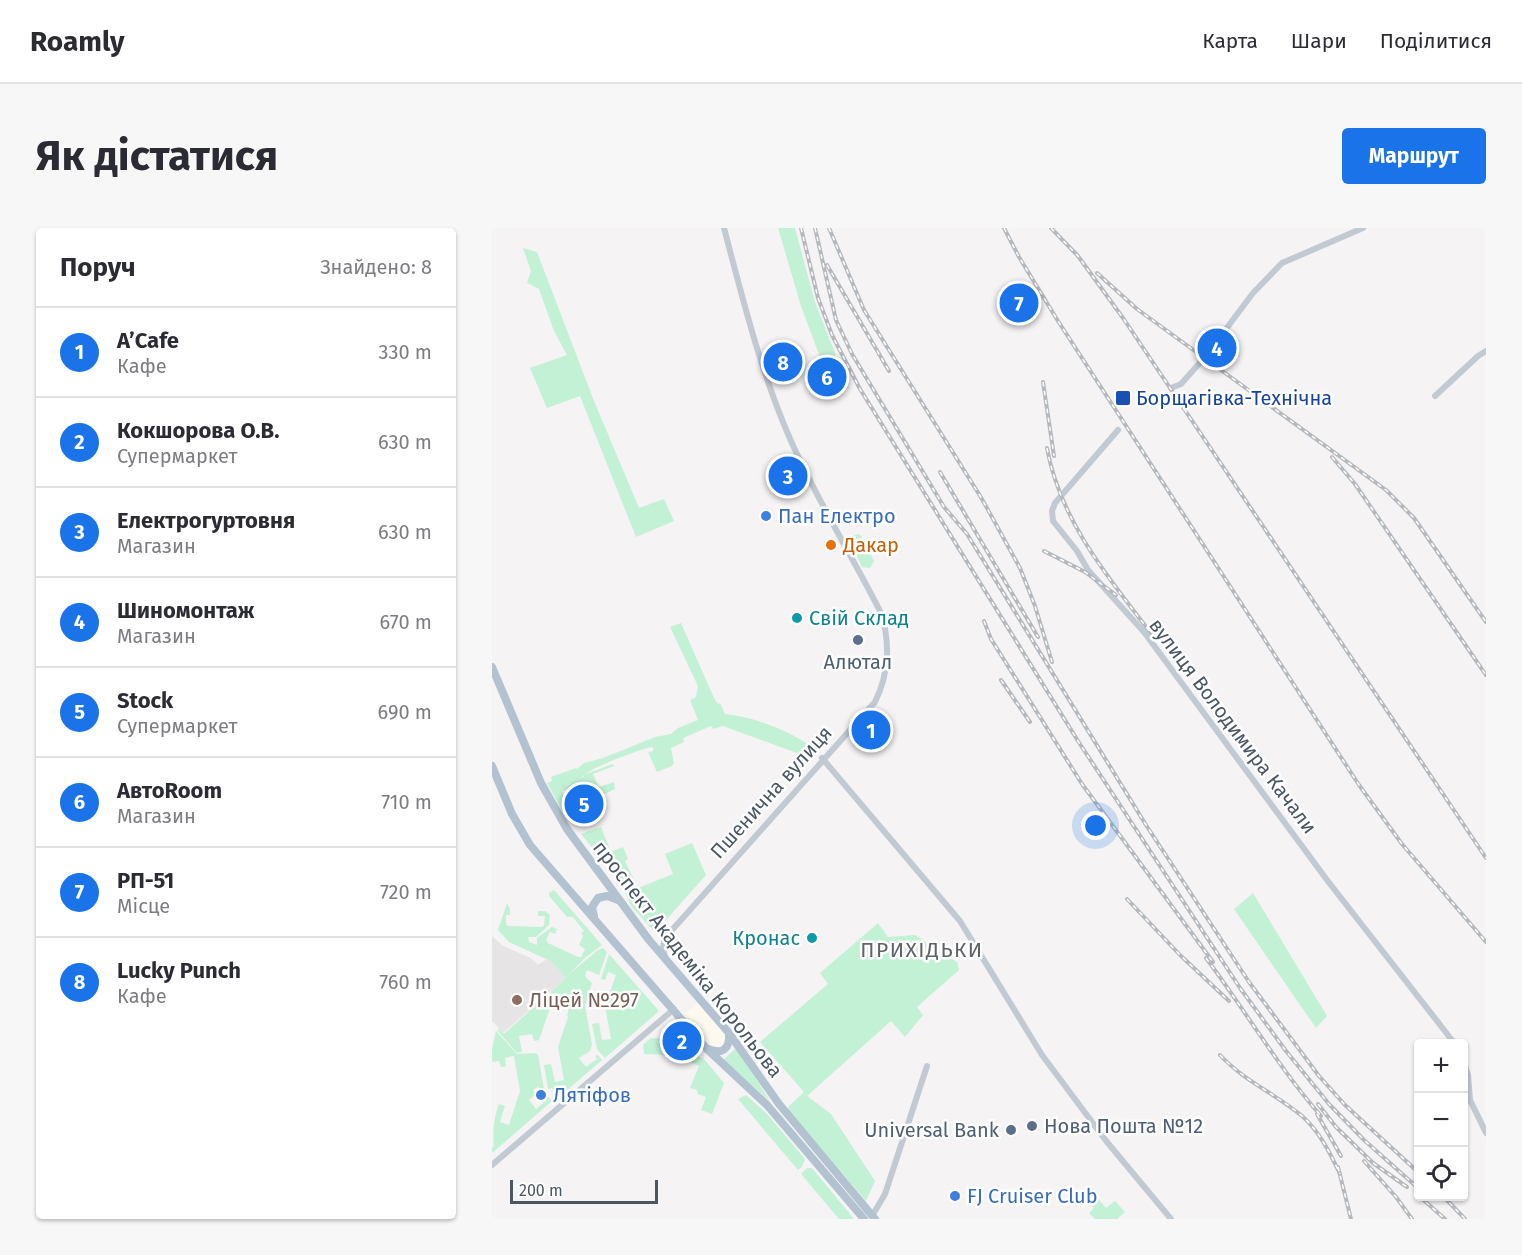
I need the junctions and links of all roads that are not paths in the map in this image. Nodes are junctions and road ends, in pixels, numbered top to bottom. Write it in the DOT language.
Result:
graph roads {
  1 [pos="724,228"];
  2 [pos="1363,228"];
  3 [pos="1486,351"];
  4 [pos="1171,388"];
  5 [pos="1435,396"];
  6 [pos="1118,430"];
  7 [pos="492,667"];
  8 [pos="822,759"];
  9 [pos="492,766"];
  10 [pos="618,900"];
  11 [pos="594,918"];
  12 [pos="665,938"];
  13 [pos="649,940"];
  14 [pos="665,958"];
  15 [pos="674,1009"];
  16 [pos="729,1033"];
  17 [pos="1451,1039"];
  18 [pos="707,1049"];
  19 [pos="927,1066"];
  20 [pos="1468,1075"];
  21 [pos="1486,1133"];
  22 [pos="492,1165"];
  23 [pos="871,1218"];
  24 [pos="1170,1219"];
  1 -- 8 [label="street, Пшенична вулиця"];
  2 -- 4 [label="street"];
  3 -- 5 [label="street"];
  6 -- 17 [label="street, вулиця Володимира Качали"];
  7 -- 10 [label="main road, проспект Академіка Корольова"];
  8 -- 12 [label="street, Пшенична вулиця"];
  8 -- 24 [label="street"];
  9 -- 11 [label="main road, проспект Академіка Корольова"];
  10 -- 11 [label="main road"];
  10 -- 13 [label="main road, проспект Академіка Корольова"];
  11 -- 15 [label="main road, проспект Академіка Корольова"];
  12 -- 13 [label="street"];
  12 -- 14 [label="street"];
  13 -- 14 [label="main road, проспект Академіка Корольова"];
  14 -- 16 [label="main road, проспект Академіка Корольова"];
  15 -- 18 [label="main road, проспект Академіка Корольова"];
  15 -- 22 [label="street"];
  16 -- 18 [label="main road"];
  16 -- 23 [label="main road, проспект Академіка Корольова"];
  18 -- 23 [label="main road, проспект Академіка Корольова"];
  19 -- 23 [label="street"];
  20 -- 21 [label="street"];
}
